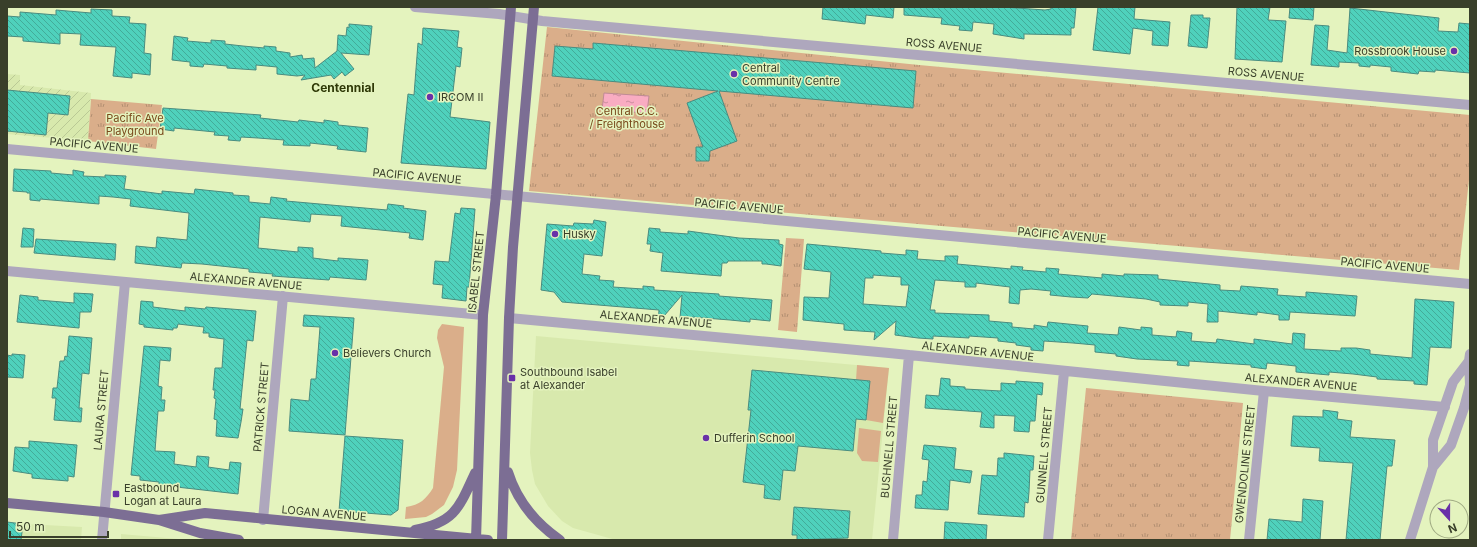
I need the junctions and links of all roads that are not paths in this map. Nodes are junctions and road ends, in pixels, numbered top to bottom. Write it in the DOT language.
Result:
graph roads {
  1 [pos="415,7"];
  2 [pos="534,7"];
  3 [pos="510,12"];
  4 [pos="533,20"];
  5 [pos="1470,105"];
  6 [pos="7,149"];
  7 [pos="496,195"];
  8 [pos="516,197"];
  9 [pos="7,271"];
  10 [pos="125,282"];
  11 [pos="1470,284"];
  12 [pos="283,296"];
  13 [pos="483,315"];
  14 [pos="509,318"];
  15 [pos="909,355"];
  16 [pos="1469,357"];
  17 [pos="1064,372"];
  18 [pos="1264,391"];
  19 [pos="1445,407"];
  20 [pos="1467,409"];
  21 [pos="506,465"];
  22 [pos="1433,468"];
  23 [pos="477,470"];
  24 [pos="7,503"];
  25 [pos="104,512"];
  26 [pos="159,520"];
  27 [pos="263,520"];
  28 [pos="401,532"];
  29 [pos="476,539"];
  30 [pos="102,540"];
  31 [pos="239,540"];
  32 [pos="488,540"];
  33 [pos="502,540"];
  34 [pos="560,540"];
  35 [pos="893,540"];
  36 [pos="1048,540"];
  37 [pos="1249,540"];
  38 [pos="1410,540"];
  1 -- 3 [label="street, ROSS AVENUE"];
  2 -- 4 [label="main road"];
  3 -- 4 [label="street, ROSS AVENUE"];
  3 -- 7 [label="main road, ISABEL STREET"];
  4 -- 5 [label="street, ROSS AVENUE"];
  4 -- 8 [label="main road"];
  6 -- 7 [label="street, PACIFIC AVENUE"];
  7 -- 8 [label="street, PACIFIC AVENUE"];
  7 -- 13 [label="main road, ISABEL STREET"];
  8 -- 11 [label="street, PACIFIC AVENUE"];
  8 -- 14 [label="main road"];
  9 -- 10 [label="street, ALEXANDER AVENUE"];
  10 -- 12 [label="street, ALEXANDER AVENUE"];
  10 -- 25 [label="street, LAURA STREET"];
  12 -- 13 [label="street, ALEXANDER AVENUE"];
  12 -- 27 [label="street, PATRICK STREET"];
  13 -- 23 [label="main road, ISABEL STREET"];
  14 -- 15 [label="street, ALEXANDER AVENUE"];
  14 -- 21 [label="main road"];
  15 -- 17 [label="street, ALEXANDER AVENUE"];
  15 -- 35 [label="street, BUSHNELL STREET"];
  16 -- 19 [label="street"];
  16 -- 20 [label="street"];
  17 -- 18 [label="street, ALEXANDER AVENUE"];
  17 -- 36 [label="street, GUNNELL STREET"];
  18 -- 19 [label="street, ALEXANDER AVENUE"];
  18 -- 37 [label="street, GWENDOLINE STREET"];
  19 -- 22 [label="street"];
  20 -- 22 [label="street"];
  21 -- 33 [label="main road"];
  21 -- 34 [label="main road"];
  22 -- 38 [label="street"];
  23 -- 28 [label="main road"];
  23 -- 29 [label="main road, ISABEL STREET"];
  24 -- 25 [label="main road, LOGAN AVENUE"];
  25 -- 26 [label="main road, LOGAN AVENUE"];
  25 -- 30 [label="street, LAURA STREET"];
  26 -- 27 [label="main road, LOGAN AVENUE"];
  26 -- 31 [label="main road, LOGAN AVENUE"];
  27 -- 28 [label="main road, LOGAN AVENUE"];
  28 -- 29 [label="main road, LOGAN AVENUE"];
  29 -- 32 [label="main road, LOGAN AVENUE"];
}
